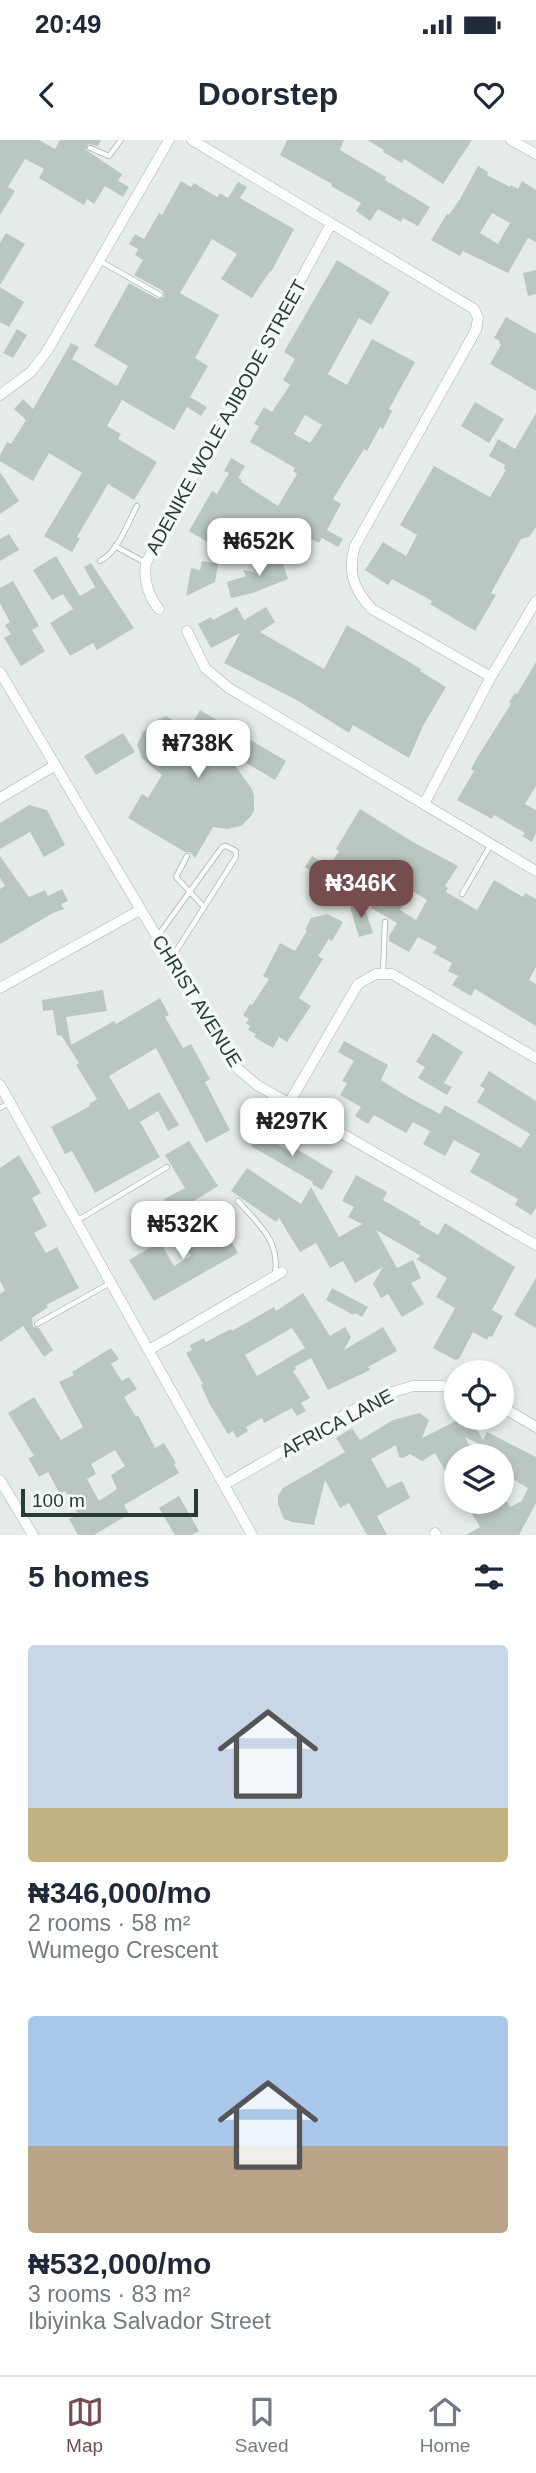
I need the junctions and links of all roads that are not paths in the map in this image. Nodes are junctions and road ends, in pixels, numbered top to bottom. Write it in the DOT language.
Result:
graph roads {
  1 [pos="121,140"];
  2 [pos="169,140"];
  3 [pos="192,140"];
  4 [pos="511,140"];
  5 [pos="89,148"];
  6 [pos="536,155"];
  7 [pos="331,224"];
  8 [pos="100,261"];
  9 [pos="160,295"];
  10 [pos="0,395"];
  11 [pos="137,506"];
  12 [pos="115,546"];
  13 [pos="100,561"];
  14 [pos="146,563"];
  15 [pos="536,601"];
  16 [pos="159,609"];
  17 [pos="187,631"];
  18 [pos="0,672"];
  19 [pos="491,677"];
  20 [pos="54,766"];
  21 [pos="0,798"];
  22 [pos="424,804"];
  23 [pos="490,845"];
  24 [pos="187,856"];
  25 [pos="536,872"];
  26 [pos="190,892"];
  27 [pos="462,894"];
  28 [pos="204,907"];
  29 [pos="140,910"];
  30 [pos="385,922"];
  31 [pos="157,938"];
  32 [pos="170,960"];
  33 [pos="383,972"];
  34 [pos="0,988"];
  35 [pos="536,1058"];
  36 [pos="0,1086"];
  37 [pos="289,1103"];
  38 [pos="5,1105"];
  39 [pos="167,1167"];
  40 [pos="238,1201"];
  41 [pos="76,1221"];
  42 [pos="536,1245"];
  43 [pos="278,1274"];
  44 [pos="111,1283"];
  45 [pos="37,1324"];
  46 [pos="149,1350"];
  47 [pos="444,1386"];
  48 [pos="514,1414"];
  49 [pos="536,1427"];
  50 [pos="0,1480"];
  51 [pos="224,1485"];
  52 [pos="33,1535"];
  53 [pos="252,1535"];
  1 -- 5 [label="lane"];
  2 -- 8 [label="street"];
  3 -- 7 [label="street"];
  4 -- 6 [label="street"];
  7 -- 14 [label="street, ADENIKE WOLE AJIBODE STREET"];
  7 -- 19 [label="street"];
  8 -- 9 [label="lane"];
  8 -- 10 [label="street"];
  11 -- 12 [label="lane"];
  12 -- 13 [label="lane"];
  12 -- 14 [label="lane"];
  14 -- 16 [label="street, ADENIKE WOLE AJIBODE STREET"];
  15 -- 19 [label="street"];
  17 -- 22 [label="street"];
  18 -- 20 [label="street, CHRIST AVENUE"];
  19 -- 22 [label="street"];
  20 -- 21 [label="street"];
  20 -- 29 [label="street, CHRIST AVENUE"];
  22 -- 23 [label="street"];
  23 -- 25 [label="street"];
  23 -- 27 [label="lane"];
  24 -- 26 [label="lane"];
  26 -- 28 [label="lane"];
  26 -- 28 [label="lane"];
  26 -- 31 [label="lane"];
  28 -- 32 [label="lane"];
  29 -- 31 [label="street, CHRIST AVENUE"];
  29 -- 34 [label="street"];
  30 -- 33 [label="lane"];
  31 -- 32 [label="street, CHRIST AVENUE"];
  32 -- 37 [label="street, CHRIST AVENUE"];
  33 -- 35 [label="street"];
  33 -- 37 [label="street"];
  36 -- 38 [label="street"];
  37 -- 42 [label="street, CHRIST AVENUE"];
  38 -- 41 [label="street"];
  39 -- 41 [label="lane"];
  40 -- 43 [label="lane"];
  41 -- 44 [label="street"];
  43 -- 46 [label="street"];
  44 -- 45 [label="lane"];
  44 -- 46 [label="street"];
  46 -- 51 [label="street"];
  47 -- 51 [label="street, AFRICA LANE"];
  48 -- 49 [label="street"];
  50 -- 52 [label="street"];
  51 -- 53 [label="street"];
}
